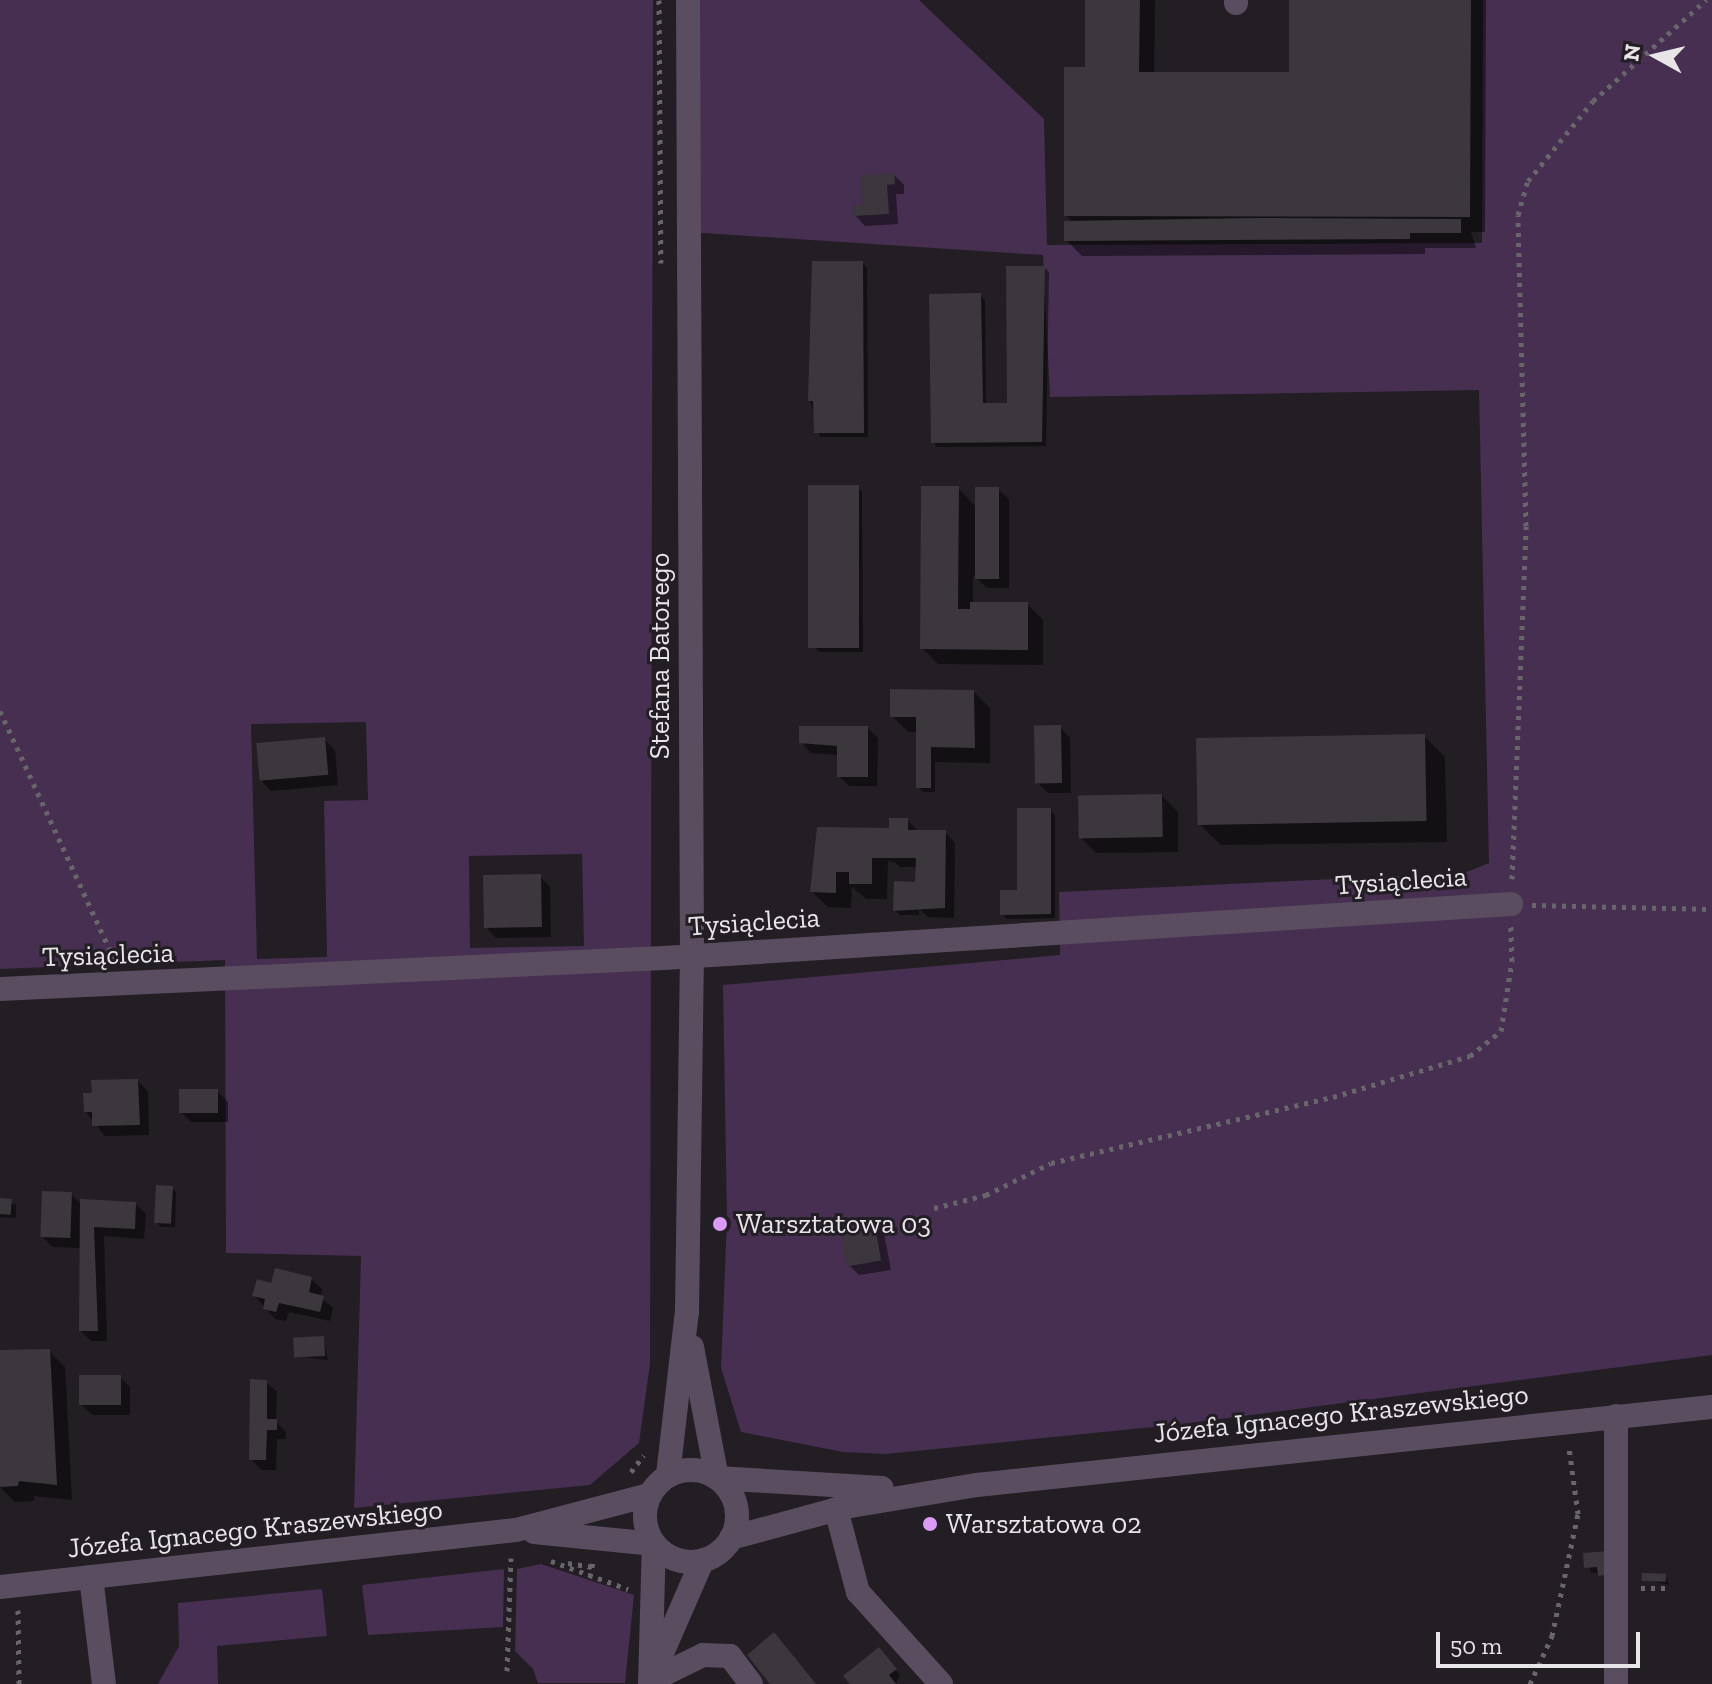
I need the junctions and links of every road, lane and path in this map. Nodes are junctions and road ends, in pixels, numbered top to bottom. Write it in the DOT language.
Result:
graph roads {
  1 [pos="659,0"];
  2 [pos="688,0"];
  3 [pos="1706,0"];
  4 [pos="661,277"];
  5 [pos="0,711"];
  6 [pos="1511,904"];
  7 [pos="1712,909"];
  8 [pos="692,956"];
  9 [pos="125,984"];
  10 [pos="0,989"];
  11 [pos="934,1208"];
  12 [pos="687,1312"];
  13 [pos="1712,1407"];
  14 [pos="1616,1416"];
  15 [pos="1566,1422"];
  16 [pos="673,1433"];
  17 [pos="647,1451"];
  18 [pos="668,1475"];
  19 [pos="717,1478"];
  20 [pos="621,1481"];
  21 [pos="977,1485"];
  22 [pos="642,1487"];
  23 [pos="836,1509"];
  24 [pos="516,1530"];
  25 [pos="594,1538"];
  26 [pos="731,1538"];
  27 [pos="654,1544"];
  28 [pos="519,1557"];
  29 [pos="511,1558"];
  30 [pos="545,1559"];
  31 [pos="495,1560"];
  32 [pos="702,1561"];
  33 [pos="91,1577"];
  34 [pos="590,1577"];
  35 [pos="641,1593"];
  36 [pos="11,1598"];
  37 [pos="33,1607"];
  38 [pos="507,1671"];
  39 [pos="650,1682"];
  40 [pos="19,1684"];
  41 [pos="104,1684"];
  42 [pos="751,1684"];
  43 [pos="941,1684"];
  44 [pos="1530,1684"];
  45 [pos="1616,1684"];
  1 -- 4 [label="path"];
  2 -- 8 [label="street, Stefana Batorego"];
  3 -- 6 [label="path"];
  5 -- 9 [label="path"];
  6 -- 7 [label="path"];
  6 -- 8 [label="street, Tysiąclecia"];
  6 -- 11 [label="path"];
  8 -- 9 [label="street, Tysiąclecia"];
  8 -- 12 [label="street, Stefana Batorego"];
  9 -- 10 [label="street, Tysiąclecia"];
  12 -- 16 [label="street, Stefana Batorego"];
  12 -- 19 [label="street, Stefana Batorego"];
  13 -- 14 [label="street, Józefa Ignacego Kraszewskiego"];
  14 -- 15 [label="street, Józefa Ignacego Kraszewskiego"];
  14 -- 45 [label="street"];
  15 -- 21 [label="street, Józefa Ignacego Kraszewskiego"];
  15 -- 44 [label="path"];
  16 -- 18 [label="street, Stefana Batorego"];
  16 -- 22 [label="path"];
  17 -- 20 [label="path"];
  18 -- 19 [label="street"];
  18 -- 22 [label="street"];
  19 -- 21 [label="street, Józefa Ignacego Kraszewskiego"];
  19 -- 26 [label="street"];
  21 -- 23 [label="street, Józefa Ignacego Kraszewskiego"];
  22 -- 24 [label="street, Józefa Ignacego Kraszewskiego"];
  22 -- 27 [label="street"];
  23 -- 26 [label="street, Józefa Ignacego Kraszewskiego"];
  23 -- 43 [label="street"];
  24 -- 25 [label="street, Józefa Ignacego Kraszewskiego"];
  24 -- 33 [label="street, Józefa Ignacego Kraszewskiego"];
  25 -- 27 [label="street, Józefa Ignacego Kraszewskiego"];
  25 -- 34 [label="path"];
  26 -- 32 [label="street"];
  27 -- 32 [label="street"];
  27 -- 39 [label="street"];
  28 -- 29 [label="path"];
  29 -- 31 [label="path"];
  29 -- 38 [label="path"];
  30 -- 34 [label="path"];
  32 -- 39 [label="street"];
  33 -- 36 [label="street, Józefa Ignacego Kraszewskiego"];
  33 -- 41 [label="street"];
  34 -- 35 [label="path"];
  36 -- 37 [label="path"];
  36 -- 40 [label="path"];
  39 -- 42 [label="street"];
}
